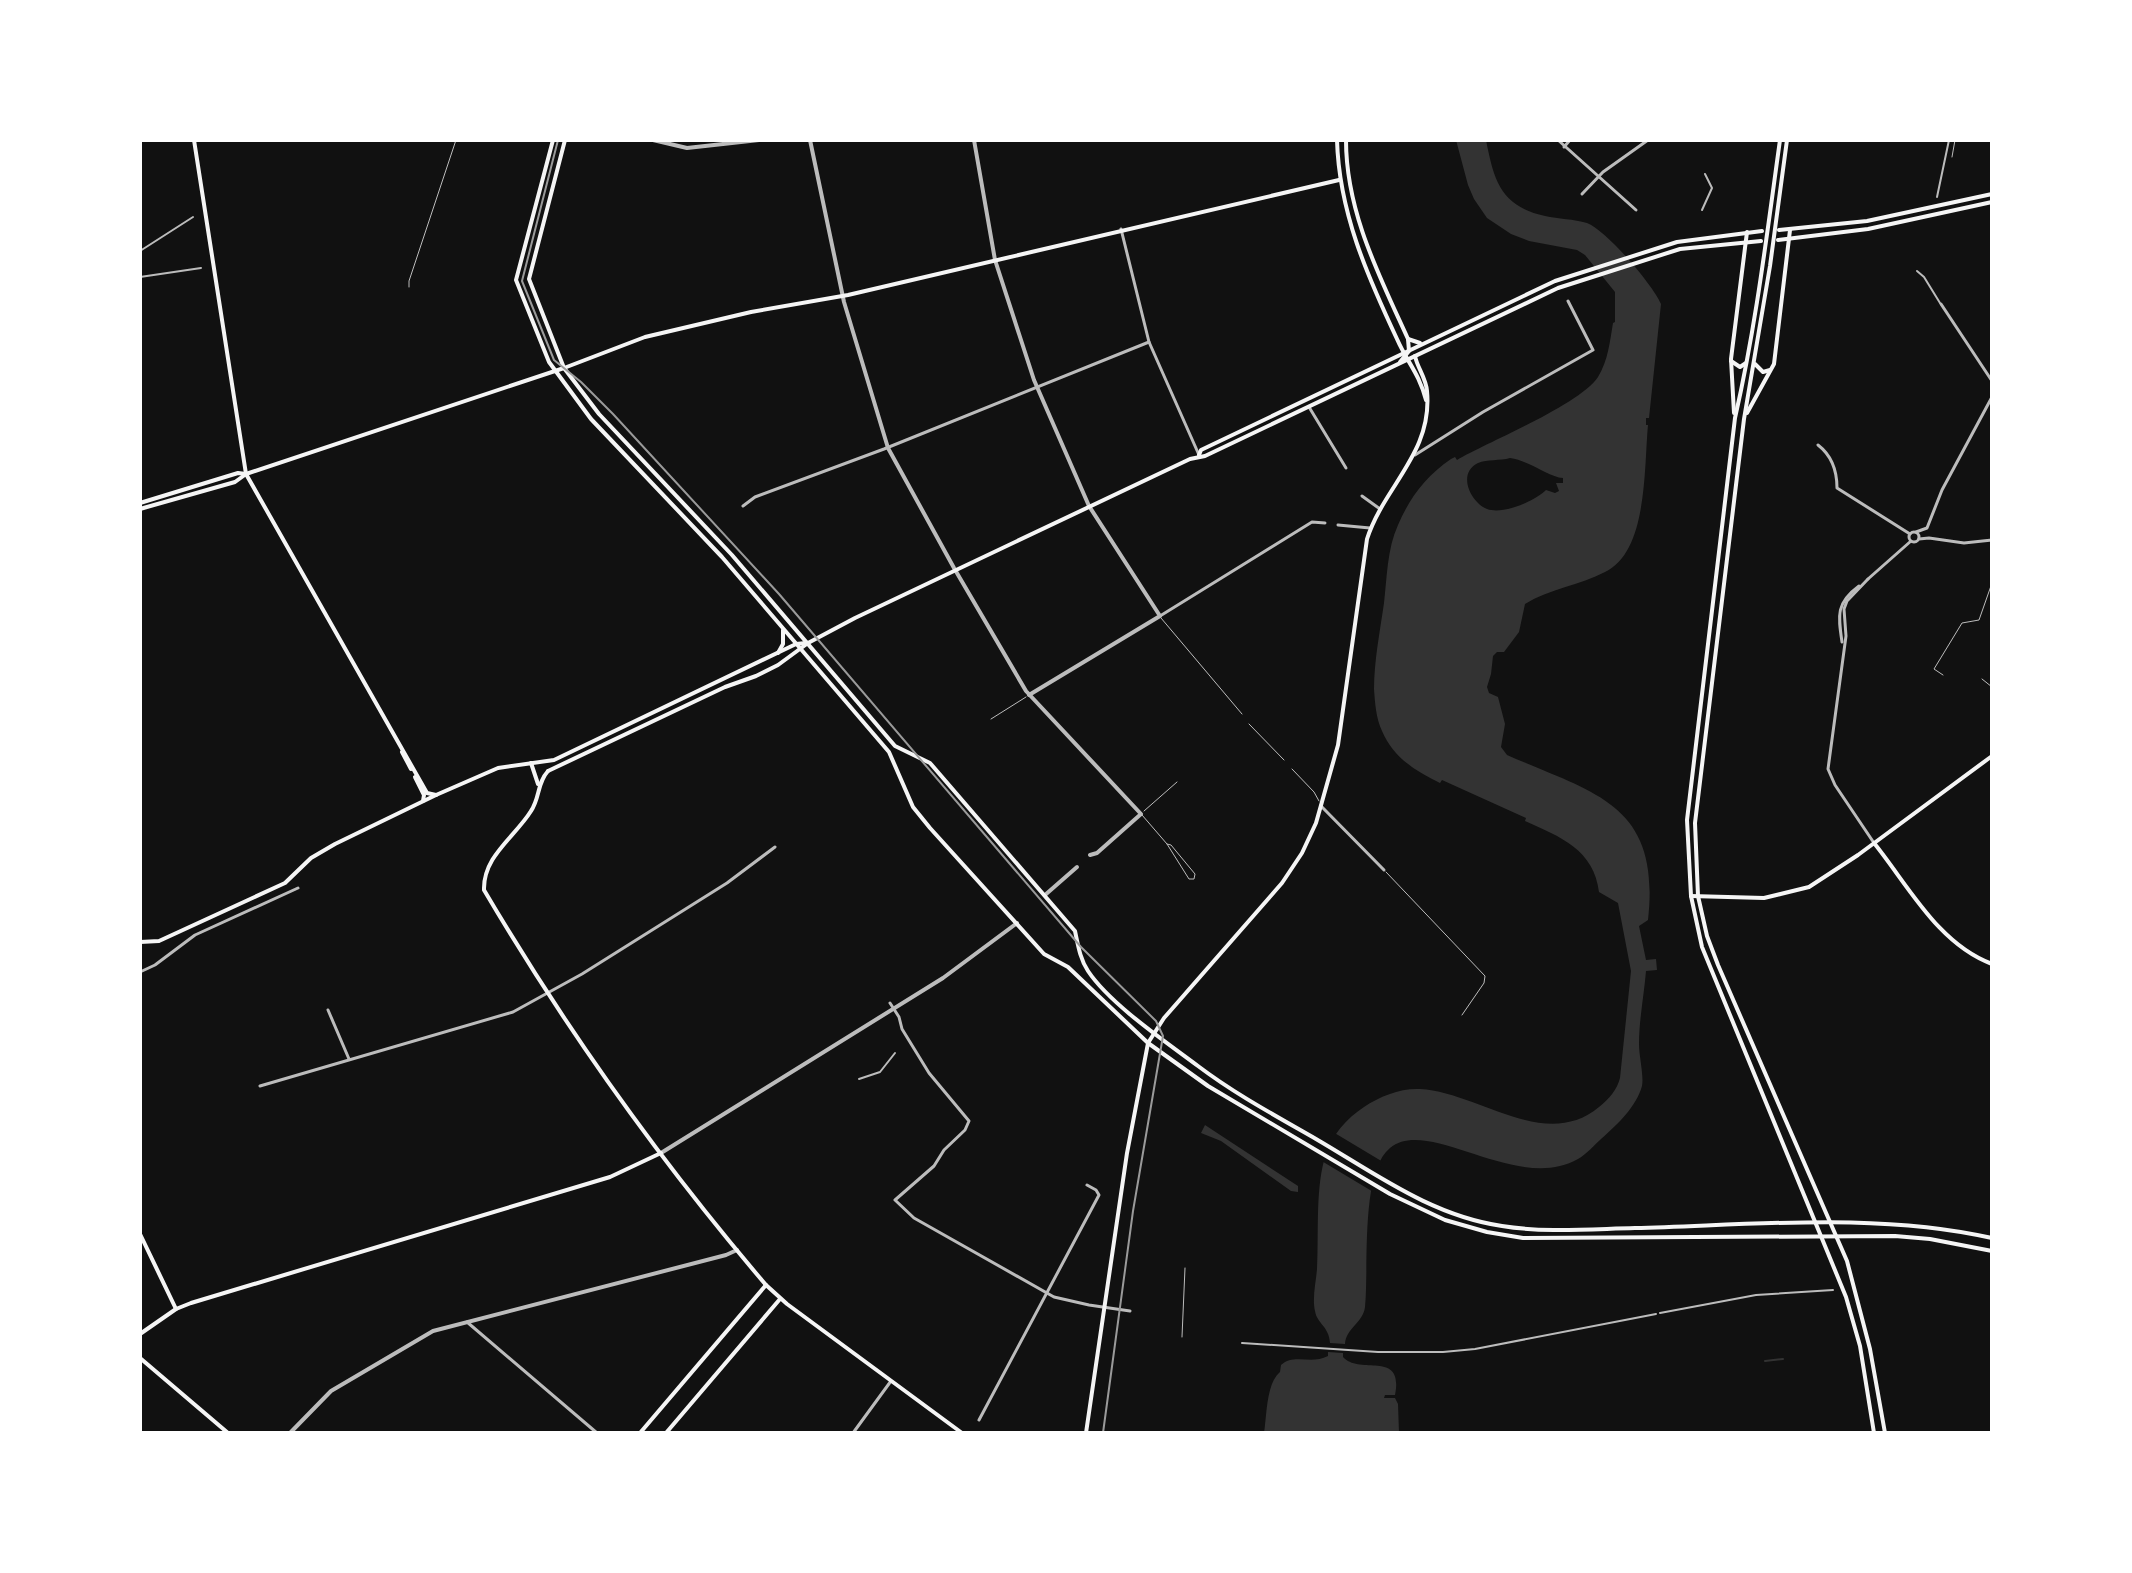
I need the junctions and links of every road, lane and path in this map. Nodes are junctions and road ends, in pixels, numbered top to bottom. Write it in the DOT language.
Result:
graph roads {
  1 [pos="194,140"];
  2 [pos="456,140"];
  3 [pos="553,140"];
  4 [pos="565,140"];
  5 [pos="653,140"];
  6 [pos="759,140"];
  7 [pos="810,140"];
  8 [pos="974,140"];
  9 [pos="1337,140"];
  10 [pos="1346,140"];
  11 [pos="1558,140"];
  12 [pos="1570,140"];
  13 [pos="1648,140"];
  14 [pos="1780,140"];
  15 [pos="1787,140"];
  16 [pos="1949,140"];
  17 [pos="1955,140"];
  18 [pos="1564,147"];
  19 [pos="1952,157"];
  20 [pos="1346,166"];
  21 [pos="1338,167"];
  22 [pos="1705,174"];
  23 [pos="1597,177"];
  24 [pos="1339,180"];
  25 [pos="1329,182"];
  26 [pos="1350,187"];
  27 [pos="1341,189"];
  28 [pos="1582,194"];
  29 [pos="1992,194"];
  30 [pos="1937,197"];
  31 [pos="1992,202"];
  32 [pos="1774,206"];
  33 [pos="1636,210"];
  34 [pos="1702,210"];
  35 [pos="193,217"];
  36 [pos="1121,229"];
  37 [pos="1790,229"];
  38 [pos="1779,230"];
  39 [pos="1762,231"];
  40 [pos="1747,232"];
  41 [pos="1789,239"];
  42 [pos="1778,240"];
  43 [pos="1761,241"];
  44 [pos="1745,242"];
  45 [pos="1358,250"];
  46 [pos="140,251"];
  47 [pos="1371,256"];
  48 [pos="995,260"];
  49 [pos="1767,266"];
  50 [pos="201,268"];
  51 [pos="1917,271"];
  52 [pos="140,277"];
  53 [pos="409,287"];
  54 [pos="843,296"];
  55 [pos="1568,301"];
  56 [pos="1941,304"];
  57 [pos="1408,339"];
  58 [pos="1149,342"];
  59 [pos="1424,343"];
  60 [pos="1400,345"];
  61 [pos="1409,354"];
  62 [pos="1395,357"];
  63 [pos="1731,359"];
  64 [pos="1748,361"];
  65 [pos="1754,362"];
  66 [pos="564,368"];
  67 [pos="1772,368"];
  68 [pos="555,371"];
  69 [pos="1992,381"];
  70 [pos="1036,386"];
  71 [pos="1992,397"];
  72 [pos="1309,407"];
  73 [pos="1735,418"];
  74 [pos="1744,419"];
  75 [pos="1818,445"];
  76 [pos="888,448"];
  77 [pos="1199,455"];
  78 [pos="1415,455"];
  79 [pos="1346,468"];
  80 [pos="246,474"];
  81 [pos="671,488"];
  82 [pos="664,495"];
  83 [pos="1362,496"];
  84 [pos="140,503"];
  85 [pos="743,506"];
  86 [pos="1089,506"];
  87 [pos="140,509"];
  88 [pos="1380,509"];
  89 [pos="1325,523"];
  90 [pos="1338,525"];
  91 [pos="1370,528"];
  92 [pos="1927,528"];
  93 [pos="1916,532"];
  94 [pos="1910,534"];
  95 [pos="1931,538"];
  96 [pos="1919,539"];
  97 [pos="1992,540"];
  98 [pos="1911,541"];
  99 [pos="732,555"];
  100 [pos="722,557"];
  101 [pos="956,571"];
  102 [pos="1992,583"];
  103 [pos="1160,616"];
  104 [pos="783,628"];
  105 [pos="808,643"];
  106 [pos="796,644"];
  107 [pos="801,650"];
  108 [pos="778,653"];
  109 [pos="1943,675"];
  110 [pos="1982,679"];
  111 [pos="1992,687"];
  112 [pos="1029,695"];
  113 [pos="663,708"];
  114 [pos="1242,714"];
  115 [pos="668,716"];
  116 [pos="991,719"];
  117 [pos="1249,724"];
  118 [pos="892,743"];
  119 [pos="399,746"];
  120 [pos="886,749"];
  121 [pos="1992,756"];
  122 [pos="1284,760"];
  123 [pos="531,763"];
  124 [pos="1292,769"];
  125 [pos="1177,782"];
  126 [pos="539,786"];
  127 [pos="436,795"];
  128 [pos="423,801"];
  129 [pos="1322,807"];
  130 [pos="1141,814"];
  131 [pos="1874,843"];
  132 [pos="1167,844"];
  133 [pos="775,847"];
  134 [pos="1090,855"];
  135 [pos="1077,867"];
  136 [pos="1384,870"];
  137 [pos="298,888"];
  138 [pos="1045,895"];
  139 [pos="1691,896"];
  140 [pos="1698,896"];
  141 [pos="1017,923"];
  142 [pos="140,942"];
  143 [pos="1992,964"];
  144 [pos="140,972"];
  145 [pos="548,993"];
  146 [pos="892,1006"];
  147 [pos="328,1010"];
  148 [pos="1462,1015"];
  149 [pos="1153,1033"];
  150 [pos="1148,1043"];
  151 [pos="895,1053"];
  152 [pos="349,1059"];
  153 [pos="859,1079"];
  154 [pos="260,1086"];
  155 [pos="1285,1123"];
  156 [pos="1281,1130"];
  157 [pos="661,1153"];
  158 [pos="1087,1185"];
  159 [pos="1817,1223"];
  160 [pos="1831,1224"];
  161 [pos="1594,1229"];
  162 [pos="140,1234"];
  163 [pos="1822,1235"];
  164 [pos="1836,1235"];
  165 [pos="1992,1238"];
  166 [pos="1590,1239"];
  167 [pos="737,1250"];
  168 [pos="1992,1251"];
  169 [pos="1185,1268"];
  170 [pos="766,1285"];
  171 [pos="1833,1290"];
  172 [pos="1048,1294"];
  173 [pos="780,1299"];
  174 [pos="1104,1308"];
  175 [pos="176,1309"];
  176 [pos="1130,1311"];
  177 [pos="467,1322"];
  178 [pos="140,1334"];
  179 [pos="1182,1337"];
  180 [pos="1242,1343"];
  181 [pos="140,1358"];
  182 [pos="891,1381"];
  183 [pos="979,1420"];
  184 [pos="228,1433"];
  185 [pos="290,1433"];
  186 [pos="597,1433"];
  187 [pos="640,1433"];
  188 [pos="666,1433"];
  189 [pos="853,1433"];
  190 [pos="962,1433"];
  191 [pos="1086,1433"];
  192 [pos="1874,1433"];
  193 [pos="1885,1433"];
  1 -- 80 [label="main road"];
  2 -- 53 [label="lane"];
  3 -- 68 [label="main road"];
  4 -- 66 [label="main road"];
  5 -- 6 [label="street"];
  7 -- 54 [label="street"];
  8 -- 48 [label="street"];
  9 -- 21 [label="main road"];
  10 -- 20 [label="main road"];
  11 -- 18 [label="street"];
  12 -- 18 [label="street"];
  13 -- 23 [label="street"];
  14 -- 32 [label="main road"];
  15 -- 32 [label="main road"];
  16 -- 30 [label="street"];
  17 -- 19 [label="lane"];
  18 -- 23 [label="street"];
  20 -- 24 [label="main road"];
  20 -- 26 [label="main road"];
  21 -- 24 [label="main road"];
  21 -- 25 [label="main road"];
  22 -- 34 [label="street"];
  23 -- 28 [label="street"];
  23 -- 33 [label="street"];
  24 -- 25 [label="main road"];
  24 -- 26 [label="main road"];
  24 -- 27 [label="main road"];
  25 -- 27 [label="main road"];
  25 -- 36 [label="main road"];
  26 -- 47 [label="main road"];
  27 -- 45 [label="main road"];
  29 -- 37 [label="main road"];
  31 -- 41 [label="main road"];
  32 -- 49 [label="main road"];
  35 -- 46 [label="street"];
  36 -- 48 [label="main road"];
  36 -- 58 [label="street"];
  37 -- 38 [label="main road"];
  37 -- 41 [label="main road"];
  39 -- 40 [label="main road"];
  40 -- 44 [label="main road"];
  40 -- 59 [label="main road"];
  41 -- 42 [label="main road"];
  41 -- 67 [label="main road"];
  43 -- 44 [label="main road"];
  44 -- 61 [label="main road"];
  44 -- 63 [label="main road"];
  45 -- 47 [label="main road"];
  45 -- 60 [label="main road"];
  47 -- 57 [label="main road"];
  48 -- 54 [label="main road"];
  48 -- 70 [label="street"];
  49 -- 64 [label="main road"];
  49 -- 65 [label="main road"];
  50 -- 52 [label="street"];
  51 -- 56 [label="street"];
  54 -- 66 [label="main road"];
  54 -- 76 [label="street"];
  55 -- 78 [label="street"];
  56 -- 69 [label="street"];
  57 -- 59 [label="main road"];
  57 -- 61 [label="main road"];
  58 -- 70 [label="street"];
  58 -- 77 [label="street"];
  59 -- 61 [label="main road"];
  60 -- 61 [label="main road"];
  60 -- 62 [label="main road"];
  61 -- 62 [label="main road"];
  61 -- 72 [label="main road"];
  61 -- 78 [label="main road"];
  62 -- 77 [label="main road"];
  63 -- 64 [label="main road"];
  63 -- 73 [label="main road"];
  64 -- 73 [label="main road"];
  65 -- 67 [label="main road"];
  65 -- 74 [label="main road"];
  66 -- 68 [label="main road"];
  66 -- 81 [label="main road"];
  67 -- 74 [label="main road"];
  68 -- 80 [label="main road"];
  68 -- 82 [label="main road"];
  70 -- 76 [label="street"];
  70 -- 86 [label="street"];
  71 -- 92 [label="street"];
  72 -- 77 [label="main road"];
  72 -- 79 [label="street"];
  73 -- 139 [label="main road"];
  74 -- 140 [label="main road"];
  75 -- 94 [label="street"];
  76 -- 85 [label="street"];
  76 -- 101 [label="street"];
  77 -- 86 [label="main road"];
  78 -- 88 [label="main road"];
  80 -- 84 [label="main road"];
  80 -- 87 [label="main road"];
  80 -- 119 [label="main road"];
  81 -- 82 [label="main road"];
  81 -- 99 [label="main road"];
  82 -- 100 [label="main road"];
  83 -- 88 [label="street"];
  86 -- 101 [label="main road"];
  86 -- 103 [label="street"];
  88 -- 91 [label="main road"];
  89 -- 103 [label="street"];
  90 -- 91 [label="street"];
  91 -- 129 [label="main road"];
  92 -- 93 [label="street"];
  92 -- 95 [label="street"];
  93 -- 94 [label="street"];
  93 -- 96 [label="street"];
  94 -- 98 [label="street"];
  95 -- 96 [label="street"];
  95 -- 97 [label="street"];
  96 -- 98 [label="street"];
  98 -- 131 [label="street"];
  99 -- 100 [label="main road"];
  99 -- 105 [label="main road"];
  100 -- 104 [label="main road"];
  101 -- 105 [label="main road"];
  101 -- 112 [label="street"];
  102 -- 109 [label="lane"];
  103 -- 112 [label="street"];
  103 -- 114 [label="lane"];
  104 -- 106 [label="main road"];
  104 -- 108 [label="main road"];
  105 -- 106 [label="main road"];
  105 -- 107 [label="main road"];
  105 -- 118 [label="main road"];
  106 -- 107 [label="main road"];
  106 -- 108 [label="main road"];
  107 -- 115 [label="main road"];
  107 -- 120 [label="main road"];
  108 -- 113 [label="main road"];
  110 -- 111 [label="lane"];
  112 -- 116 [label="lane"];
  112 -- 130 [label="street"];
  113 -- 115 [label="main road"];
  113 -- 123 [label="main road"];
  115 -- 126 [label="main road"];
  117 -- 122 [label="lane"];
  118 -- 120 [label="main road"];
  118 -- 138 [label="main road"];
  119 -- 127 [label="main road"];
  119 -- 128 [label="main road"];
  120 -- 141 [label="main road"];
  121 -- 131 [label="main road"];
  123 -- 126 [label="main road"];
  123 -- 127 [label="main road"];
  124 -- 129 [label="lane"];
  125 -- 130 [label="lane"];
  126 -- 145 [label="main road"];
  127 -- 128 [label="main road"];
  128 -- 142 [label="main road"];
  129 -- 136 [label="street"];
  129 -- 149 [label="main road"];
  130 -- 132 [label="lane"];
  130 -- 134 [label="street"];
  131 -- 140 [label="main road"];
  131 -- 143 [label="main road"];
  132 -- 132 [label="lane"];
  133 -- 145 [label="street"];
  135 -- 138 [label="street"];
  136 -- 148 [label="lane"];
  137 -- 144 [label="street"];
  138 -- 149 [label="main road"];
  139 -- 140 [label="main road"];
  139 -- 159 [label="main road"];
  140 -- 160 [label="main road"];
  141 -- 146 [label="street"];
  141 -- 150 [label="main road"];
  145 -- 152 [label="street"];
  145 -- 157 [label="main road"];
  146 -- 157 [label="street"];
  146 -- 172 [label="street"];
  147 -- 152 [label="street"];
  149 -- 150 [label="main road"];
  149 -- 155 [label="main road"];
  150 -- 156 [label="main road"];
  150 -- 174 [label="main road"];
  151 -- 153 [label="street"];
  152 -- 154 [label="street"];
  155 -- 156 [label="main road"];
  155 -- 161 [label="main road"];
  156 -- 166 [label="main road"];
  157 -- 167 [label="main road"];
  157 -- 175 [label="main road"];
  158 -- 172 [label="street"];
  159 -- 160 [label="main road"];
  159 -- 161 [label="main road"];
  159 -- 163 [label="main road"];
  160 -- 164 [label="main road"];
  160 -- 165 [label="main road"];
  161 -- 166 [label="main road"];
  162 -- 175 [label="main road"];
  163 -- 164 [label="main road"];
  163 -- 166 [label="main road"];
  163 -- 192 [label="main road"];
  164 -- 168 [label="main road"];
  164 -- 193 [label="main road"];
  167 -- 170 [label="main road"];
  167 -- 177 [label="street"];
  169 -- 179 [label="lane"];
  170 -- 173 [label="main road"];
  170 -- 187 [label="main road"];
  171 -- 180 [label="street"];
  172 -- 174 [label="street"];
  172 -- 183 [label="street"];
  173 -- 182 [label="main road"];
  173 -- 188 [label="main road"];
  174 -- 176 [label="street"];
  174 -- 191 [label="main road"];
  175 -- 178 [label="main road"];
  177 -- 185 [label="street"];
  177 -- 186 [label="street"];
  181 -- 184 [label="main road"];
  182 -- 189 [label="street"];
  182 -- 190 [label="main road"];
}
